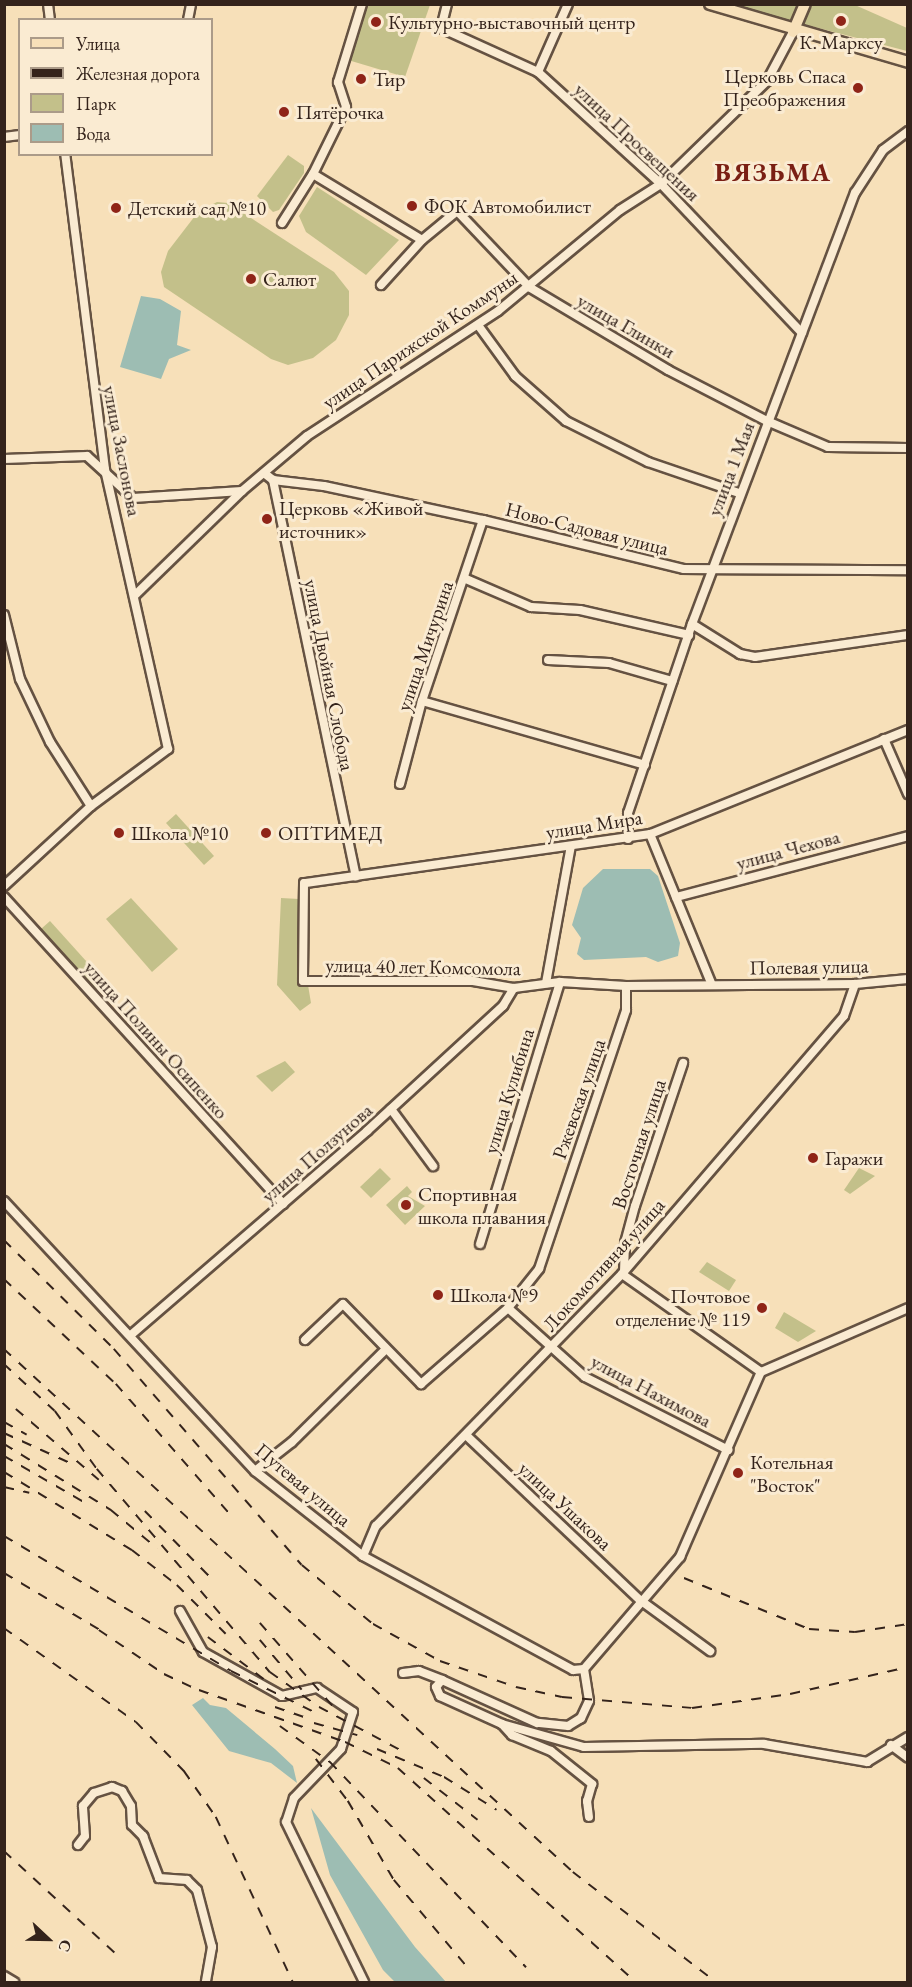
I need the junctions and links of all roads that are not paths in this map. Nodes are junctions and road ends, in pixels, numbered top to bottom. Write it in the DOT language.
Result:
graph roads {
  1 [pos="362,4"];
  2 [pos="447,4"];
  3 [pos="568,4"];
  4 [pos="710,4"];
  5 [pos="805,4"];
  6 [pos="793,32"];
  7 [pos="908,62"];
  8 [pos="538,72"];
  9 [pos="908,131"];
  10 [pos="65,156"];
  11 [pos="313,174"];
  12 [pos="661,183"];
  13 [pos="282,223"];
  14 [pos="422,240"];
  15 [pos="381,285"];
  16 [pos="529,287"];
  17 [pos="478,325"];
  18 [pos="802,333"];
  19 [pos="767,422"];
  20 [pos="908,448"];
  21 [pos="4,459"];
  22 [pos="105,470"];
  23 [pos="264,473"];
  24 [pos="273,480"];
  25 [pos="242,490"];
  26 [pos="739,494"];
  27 [pos="483,520"];
  28 [pos="908,570"];
  29 [pos="711,571"];
  30 [pos="466,579"];
  31 [pos="135,595"];
  32 [pos="4,615"];
  33 [pos="692,624"];
  34 [pos="5,631"];
  35 [pos="688,635"];
  36 [pos="908,635"];
  37 [pos="548,660"];
  38 [pos="672,681"];
  39 [pos="422,701"];
  40 [pos="908,730"];
  41 [pos="884,739"];
  42 [pos="645,765"];
  43 [pos="400,784"];
  44 [pos="908,794"];
  45 [pos="91,806"];
  46 [pos="650,834"];
  47 [pos="908,836"];
  48 [pos="628,839"];
  49 [pos="571,846"];
  50 [pos="356,876"];
  51 [pos="304,883"];
  52 [pos="4,886"];
  53 [pos="4,897"];
  54 [pos="676,897"];
  55 [pos="908,979"];
  56 [pos="560,982"];
  57 [pos="546,983"];
  58 [pos="711,983"];
  59 [pos="855,984"];
  60 [pos="626,986"];
  61 [pos="514,988"];
  62 [pos="683,1063"];
  63 [pos="391,1109"];
  64 [pos="433,1166"];
  65 [pos="4,1201"];
  66 [pos="283,1204"];
  67 [pos="480,1244"];
  68 [pos="623,1273"];
  69 [pos="507,1308"];
  70 [pos="908,1308"];
  71 [pos="132,1334"];
  72 [pos="305,1340"];
  73 [pos="552,1348"];
  74 [pos="386,1349"];
  75 [pos="762,1372"];
  76 [pos="467,1436"];
  77 [pos="728,1450"];
  78 [pos="255,1471"];
  79 [pos="363,1556"];
  80 [pos="640,1599"];
  81 [pos="180,1611"];
  82 [pos="710,1651"];
  83 [pos="584,1669"];
  84 [pos="403,1672"];
  85 [pos="442,1680"];
  86 [pos="502,1724"];
  87 [pos="908,1737"];
  88 [pos="891,1745"];
  89 [pos="908,1758"];
  90 [pos="589,1817"];
  91 [pos="78,1845"];
  92 [pos="4,1976"];
  93 [pos="14,1983"];
  94 [pos="206,1983"];
  95 [pos="364,1983"];
  1 -- 11 [label="street"];
  2 -- 8 [label="street, улица Просвещения"];
  3 -- 8 [label="street"];
  4 -- 6 [label="main road"];
  5 -- 6 [label="main road"];
  6 -- 7 [label="main road"];
  6 -- 12 [label="street, улица Парижской Коммуны"];
  8 -- 12 [label="street, улица Просвещения"];
  9 -- 18 [label="street, улица 1 Мая"];
  10 -- 22 [label="street, улица Заслонова"];
  11 -- 13 [label="street"];
  11 -- 14 [label="street"];
  12 -- 16 [label="street, улица Парижской Коммуны"];
  12 -- 18 [label="street, улица Просвещения"];
  14 -- 15 [label="street, улица Глинки"];
  14 -- 16 [label="street, улица Глинки"];
  16 -- 17 [label="street, улица Парижской Коммуны"];
  16 -- 19 [label="street, улица Глинки"];
  17 -- 23 [label="street, улица Парижской Коммуны"];
  17 -- 26 [label="street"];
  18 -- 19 [label="street, улица 1 Мая"];
  19 -- 20 [label="street, улица Глинки"];
  19 -- 26 [label="street, улица 1 Мая"];
  21 -- 22 [label="street"];
  22 -- 25 [label="street"];
  22 -- 31 [label="street, улица Заслонова"];
  23 -- 24 [label="street, Ново-Садовая улица"];
  23 -- 25 [label="street, улица Парижской Коммуны"];
  24 -- 27 [label="street, Ново-Садовая улица"];
  24 -- 50 [label="street, улица Двойная Слобода"];
  25 -- 31 [label="street, улица Парижской Коммуны"];
  26 -- 29 [label="street, улица 1 Мая"];
  27 -- 29 [label="street, Ново-Садовая улица"];
  27 -- 30 [label="street, улица Мичурина"];
  28 -- 29 [label="street, Ново-Садовая улица"];
  29 -- 33 [label="street, улица 1 Мая"];
  30 -- 35 [label="street"];
  30 -- 39 [label="street, улица Мичурина"];
  31 -- 45 [label="street, улица Заслонова"];
  32 -- 34 [label="street"];
  33 -- 35 [label="street, улица 1 Мая"];
  33 -- 36 [label="street"];
  34 -- 45 [label="street"];
  35 -- 38 [label="street, улица 1 Мая"];
  37 -- 38 [label="street"];
  38 -- 42 [label="street, улица 1 Мая"];
  39 -- 42 [label="street"];
  39 -- 43 [label="street, улица Мичурина"];
  40 -- 41 [label="street, улица Мира"];
  41 -- 44 [label="street"];
  41 -- 46 [label="street, улица Мира"];
  42 -- 48 [label="street, улица 1 Мая"];
  45 -- 52 [label="street"];
  46 -- 48 [label="street, улица Мира"];
  46 -- 54 [label="street"];
  47 -- 54 [label="street, улица Чехова"];
  48 -- 49 [label="street, улица Мира"];
  49 -- 50 [label="street, улица Мира"];
  49 -- 57 [label="street"];
  50 -- 51 [label="street, улица Мира"];
  51 -- 61 [label="street, улица 40 лет Комсомола"];
  53 -- 66 [label="street, улица Полины Осипенко"];
  54 -- 58 [label="street"];
  55 -- 59 [label="street, Полевая улица"];
  56 -- 57 [label="street, улица 40 лет Комсомола"];
  56 -- 60 [label="street, улица 40 лет Комсомола"];
  56 -- 67 [label="street, улица Кулибина"];
  57 -- 61 [label="street, улица 40 лет Комсомола"];
  58 -- 59 [label="street, Полевая улица"];
  58 -- 60 [label="street, улица 40 лет Комсомола"];
  59 -- 68 [label="street, Локомотивная улица"];
  60 -- 69 [label="street, Ржевская улица"];
  61 -- 63 [label="street, улица Ползунова"];
  62 -- 68 [label="street, Восточная улица"];
  63 -- 64 [label="street"];
  63 -- 66 [label="street, улица Ползунова"];
  65 -- 71 [label="street, Путевая улица"];
  66 -- 71 [label="street, улица Ползунова"];
  68 -- 73 [label="street, Локомотивная улица"];
  68 -- 75 [label="street"];
  69 -- 73 [label="street, улица Нахимова"];
  69 -- 74 [label="street, Ржевская улица"];
  70 -- 75 [label="street"];
  71 -- 78 [label="street, Путевая улица"];
  72 -- 74 [label="street"];
  73 -- 76 [label="street, Локомотивная улица"];
  73 -- 77 [label="street, улица Нахимова"];
  74 -- 78 [label="street"];
  75 -- 77 [label="street"];
  76 -- 79 [label="street, Локомотивная улица"];
  76 -- 80 [label="street, улица Ушакова"];
  77 -- 80 [label="street"];
  78 -- 79 [label="street, Путевая улица"];
  79 -- 83 [label="street, Путевая улица"];
  80 -- 82 [label="street, улица Ушакова"];
  80 -- 83 [label="street"];
  81 -- 95 [label="street"];
  83 -- 85 [label="street"];
  84 -- 85 [label="street"];
  85 -- 86 [label="street"];
  86 -- 88 [label="street"];
  86 -- 90 [label="street"];
  87 -- 88 [label="street"];
  88 -- 89 [label="street"];
  91 -- 94 [label="street"];
  92 -- 93 [label="street"];
}
